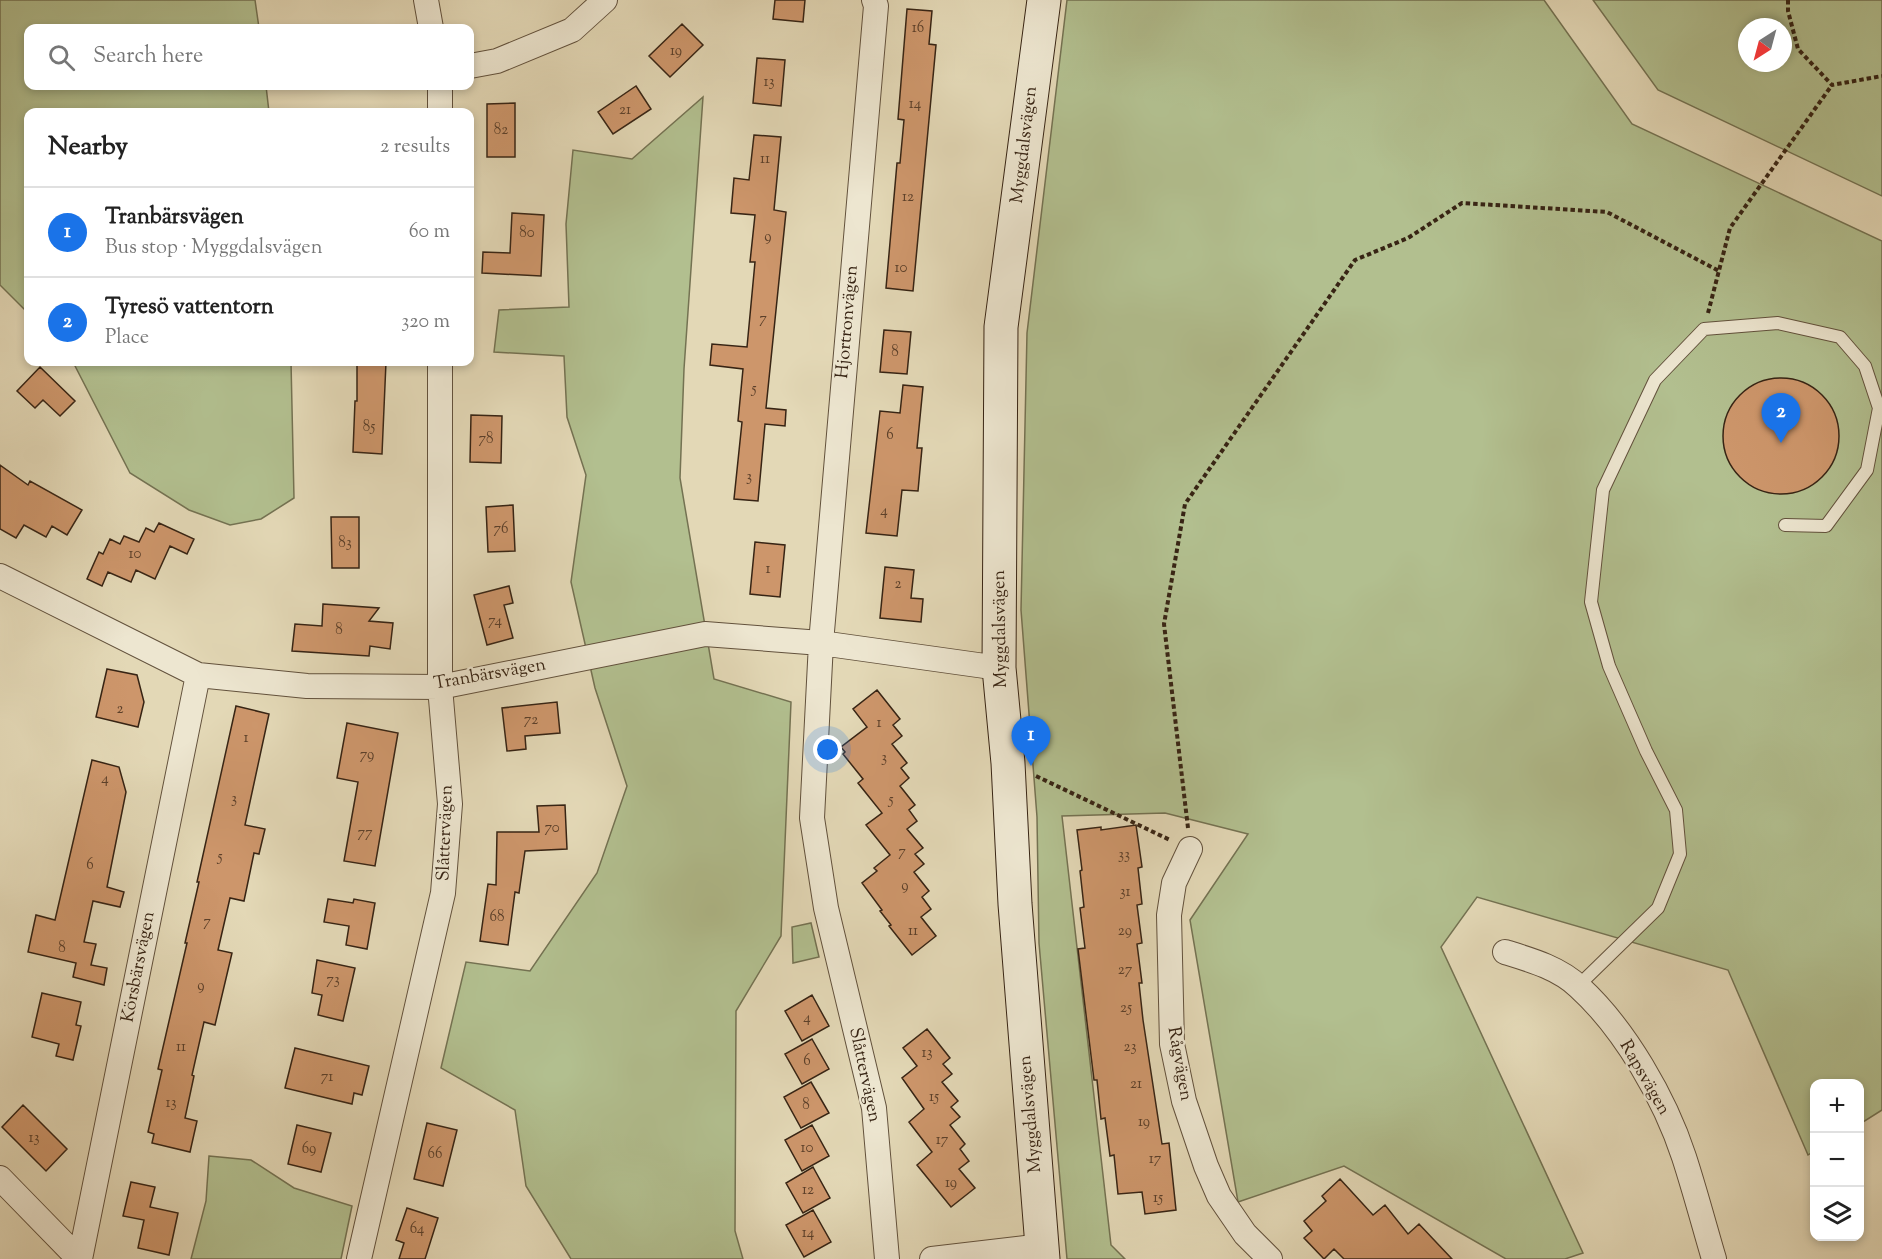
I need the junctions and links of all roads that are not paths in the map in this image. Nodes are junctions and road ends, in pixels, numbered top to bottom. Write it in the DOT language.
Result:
graph roads {
  1 [pos="426,0"];
  2 [pos="605,0"];
  3 [pos="874,0"];
  4 [pos="1044,0"];
  5 [pos="430,24"];
  6 [pos="474,65"];
  7 [pos="440,90"];
  8 [pos="440,108"];
  9 [pos="440,366"];
  10 [pos="1785,525"];
  11 [pos="0,576"];
  12 [pos="821,644"];
  13 [pos="999,668"];
  14 [pos="198,675"];
  15 [pos="441,687"];
  16 [pos="1190,849"];
  17 [pos="1505,952"];
  18 [pos="1578,986"];
  19 [pos="0,1178"];
  20 [pos="1042,1252"];
  21 [pos="79,1259"];
  22 [pos="359,1259"];
  23 [pos="887,1259"];
  24 [pos="932,1259"];
  25 [pos="1270,1259"];
  26 [pos="1714,1259"];
  1 -- 5 [label="street"];
  2 -- 6 [label="street"];
  3 -- 12 [label="street, Hjortronvägen"];
  4 -- 13 [label="street, Myggdalsvägen"];
  7 -- 8 [label="street"];
  9 -- 15 [label="street, Slåttervägen"];
  10 -- 18 [label="lane"];
  11 -- 14 [label="street, Tranbärsvägen"];
  12 -- 13 [label="street, Tranbärsvägen"];
  12 -- 15 [label="street, Tranbärsvägen"];
  12 -- 23 [label="street, Slåttervägen"];
  13 -- 20 [label="street, Myggdalsvägen"];
  14 -- 15 [label="street, Tranbärsvägen"];
  14 -- 21 [label="street, Körsbärsvägen"];
  15 -- 22 [label="street, Slåttervägen"];
  16 -- 25 [label="street, Rågvägen"];
  17 -- 18 [label="street, Rapsvägen"];
  18 -- 26 [label="street, Rapsvägen"];
  19 -- 21 [label="street"];
  20 -- 24 [label="street"];
}
